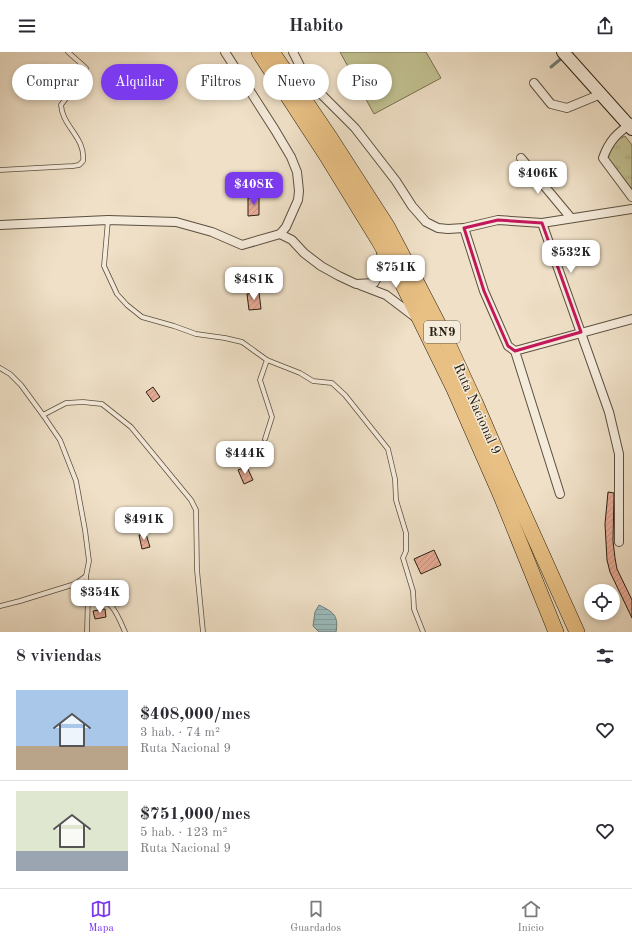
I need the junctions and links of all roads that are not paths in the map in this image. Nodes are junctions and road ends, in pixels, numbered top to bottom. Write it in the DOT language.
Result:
graph roads {
  1 [pos="68,52"];
  2 [pos="225,52"];
  3 [pos="259,52"];
  4 [pos="272,52"];
  5 [pos="293,52"];
  6 [pos="563,52"];
  7 [pos="534,83"];
  8 [pos="601,94"];
  9 [pos="631,126"];
  10 [pos="521,158"];
  11 [pos="0,170"];
  12 [pos="632,197"];
  13 [pos="632,209"];
  14 [pos="571,218"];
  15 [pos="108,220"];
  16 [pos="542,223"];
  17 [pos="0,225"];
  18 [pos="464,228"];
  19 [pos="280,234"];
  20 [pos="379,241"];
  21 [pos="356,284"];
  22 [pos="632,319"];
  23 [pos="420,321"];
  24 [pos="581,332"];
  25 [pos="515,351"];
  26 [pos="267,360"];
  27 [pos="0,368"];
  28 [pos="43,415"];
  29 [pos="265,439"];
  30 [pos="560,494"];
  31 [pos="619,542"];
  32 [pos="86,576"];
  33 [pos="88,592"];
  34 [pos="0,606"];
  35 [pos="87,632"];
  36 [pos="125,632"];
  37 [pos="203,632"];
  38 [pos="423,632"];
  39 [pos="556,632"];
  40 [pos="577,632"];
  1 -- 11 [label="lane"];
  2 -- 19 [label="street"];
  3 -- 20 [label="highway, Ruta Nacional 9 / RN9"];
  4 -- 40 [label="highway, Ruta Nacional 9 / RN9"];
  5 -- 18 [label="street"];
  6 -- 8 [label="street"];
  7 -- 8 [label="street"];
  8 -- 9 [label="street"];
  9 -- 12 [label="street"];
  10 -- 14 [label="street"];
  13 -- 14 [label="street"];
  14 -- 16 [label="street"];
  15 -- 17 [label="street"];
  15 -- 19 [label="street"];
  15 -- 26 [label="lane"];
  16 -- 18 [label="street"];
  16 -- 24 [label="street"];
  18 -- 25 [label="street"];
  19 -- 21 [label="street"];
  20 -- 21 [label="street"];
  20 -- 23 [label="highway, Ruta Nacional 9 / RN9"];
  21 -- 23 [label="street"];
  22 -- 24 [label="street"];
  23 -- 39 [label="highway, Ruta Nacional 9 / RN9"];
  24 -- 25 [label="street"];
  24 -- 31 [label="street"];
  25 -- 30 [label="street"];
  26 -- 29 [label="lane"];
  26 -- 38 [label="lane"];
  27 -- 28 [label="lane"];
  28 -- 32 [label="lane"];
  28 -- 37 [label="lane"];
  32 -- 33 [label="lane"];
  32 -- 34 [label="lane"];
  33 -- 35 [label="lane"];
  33 -- 36 [label="lane"];
}
